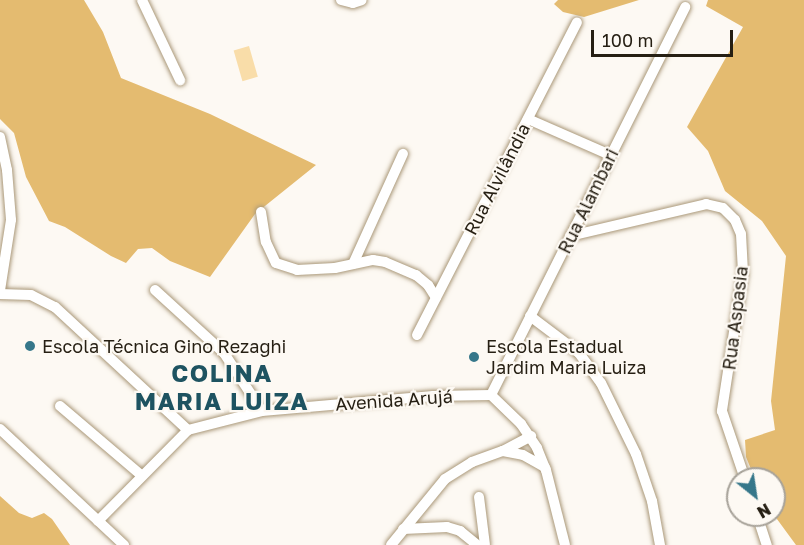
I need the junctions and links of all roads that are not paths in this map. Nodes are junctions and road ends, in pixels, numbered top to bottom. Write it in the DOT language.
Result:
graph roads {
  1 [pos="142,0"];
  2 [pos="341,0"];
  3 [pos="362,0"];
  4 [pos="685,7"];
  5 [pos="577,23"];
  6 [pos="180,80"];
  7 [pos="528,119"];
  8 [pos="0,137"];
  9 [pos="403,154"];
  10 [pos="610,155"];
  11 [pos="261,212"];
  12 [pos="570,236"];
  13 [pos="352,264"];
  14 [pos="155,290"];
  15 [pos="0,292"];
  16 [pos="436,298"];
  17 [pos="530,316"];
  18 [pos="417,334"];
  19 [pos="490,395"];
  20 [pos="60,406"];
  21 [pos="262,411"];
  22 [pos="0,429"];
  23 [pos="188,430"];
  24 [pos="531,435"];
  25 [pos="503,451"];
  26 [pos="545,467"];
  27 [pos="741,467"];
  28 [pos="141,476"];
  29 [pos="479,496"];
  30 [pos="98,521"];
  31 [pos="761,527"];
  32 [pos="403,529"];
  33 [pos="124,545"];
  34 [pos="391,545"];
  35 [pos="477,545"];
  36 [pos="485,545"];
  37 [pos="565,545"];
  38 [pos="660,545"];
  39 [pos="767,545"];
  1 -- 6 [label="street"];
  2 -- 3 [label="street"];
  4 -- 10 [label="street, Rua Alambari"];
  5 -- 7 [label="street, Rua Alvilândia"];
  7 -- 10 [label="street"];
  7 -- 16 [label="street, Rua Alvilândia"];
  8 -- 15 [label="street"];
  9 -- 13 [label="street"];
  10 -- 12 [label="street, Rua Alambari"];
  11 -- 13 [label="street"];
  12 -- 17 [label="street, Rua Alambari"];
  12 -- 27 [label="street, Rua Aspasia"];
  13 -- 16 [label="street"];
  14 -- 21 [label="street"];
  15 -- 23 [label="street"];
  16 -- 18 [label="street, Rua Alvilândia"];
  17 -- 19 [label="street, Rua Alambari"];
  17 -- 38 [label="street"];
  19 -- 21 [label="street, Avenida Arujá"];
  19 -- 24 [label="street"];
  20 -- 28 [label="street"];
  21 -- 23 [label="street, Avenida Arujá"];
  22 -- 30 [label="street"];
  23 -- 28 [label="street"];
  24 -- 25 [label="street"];
  24 -- 26 [label="street"];
  25 -- 26 [label="street"];
  25 -- 32 [label="street"];
  26 -- 37 [label="street"];
  28 -- 30 [label="street"];
  29 -- 36 [label="street"];
  30 -- 33 [label="street"];
  31 -- 39 [label="street"];
  32 -- 34 [label="street"];
  32 -- 35 [label="street"];
}
